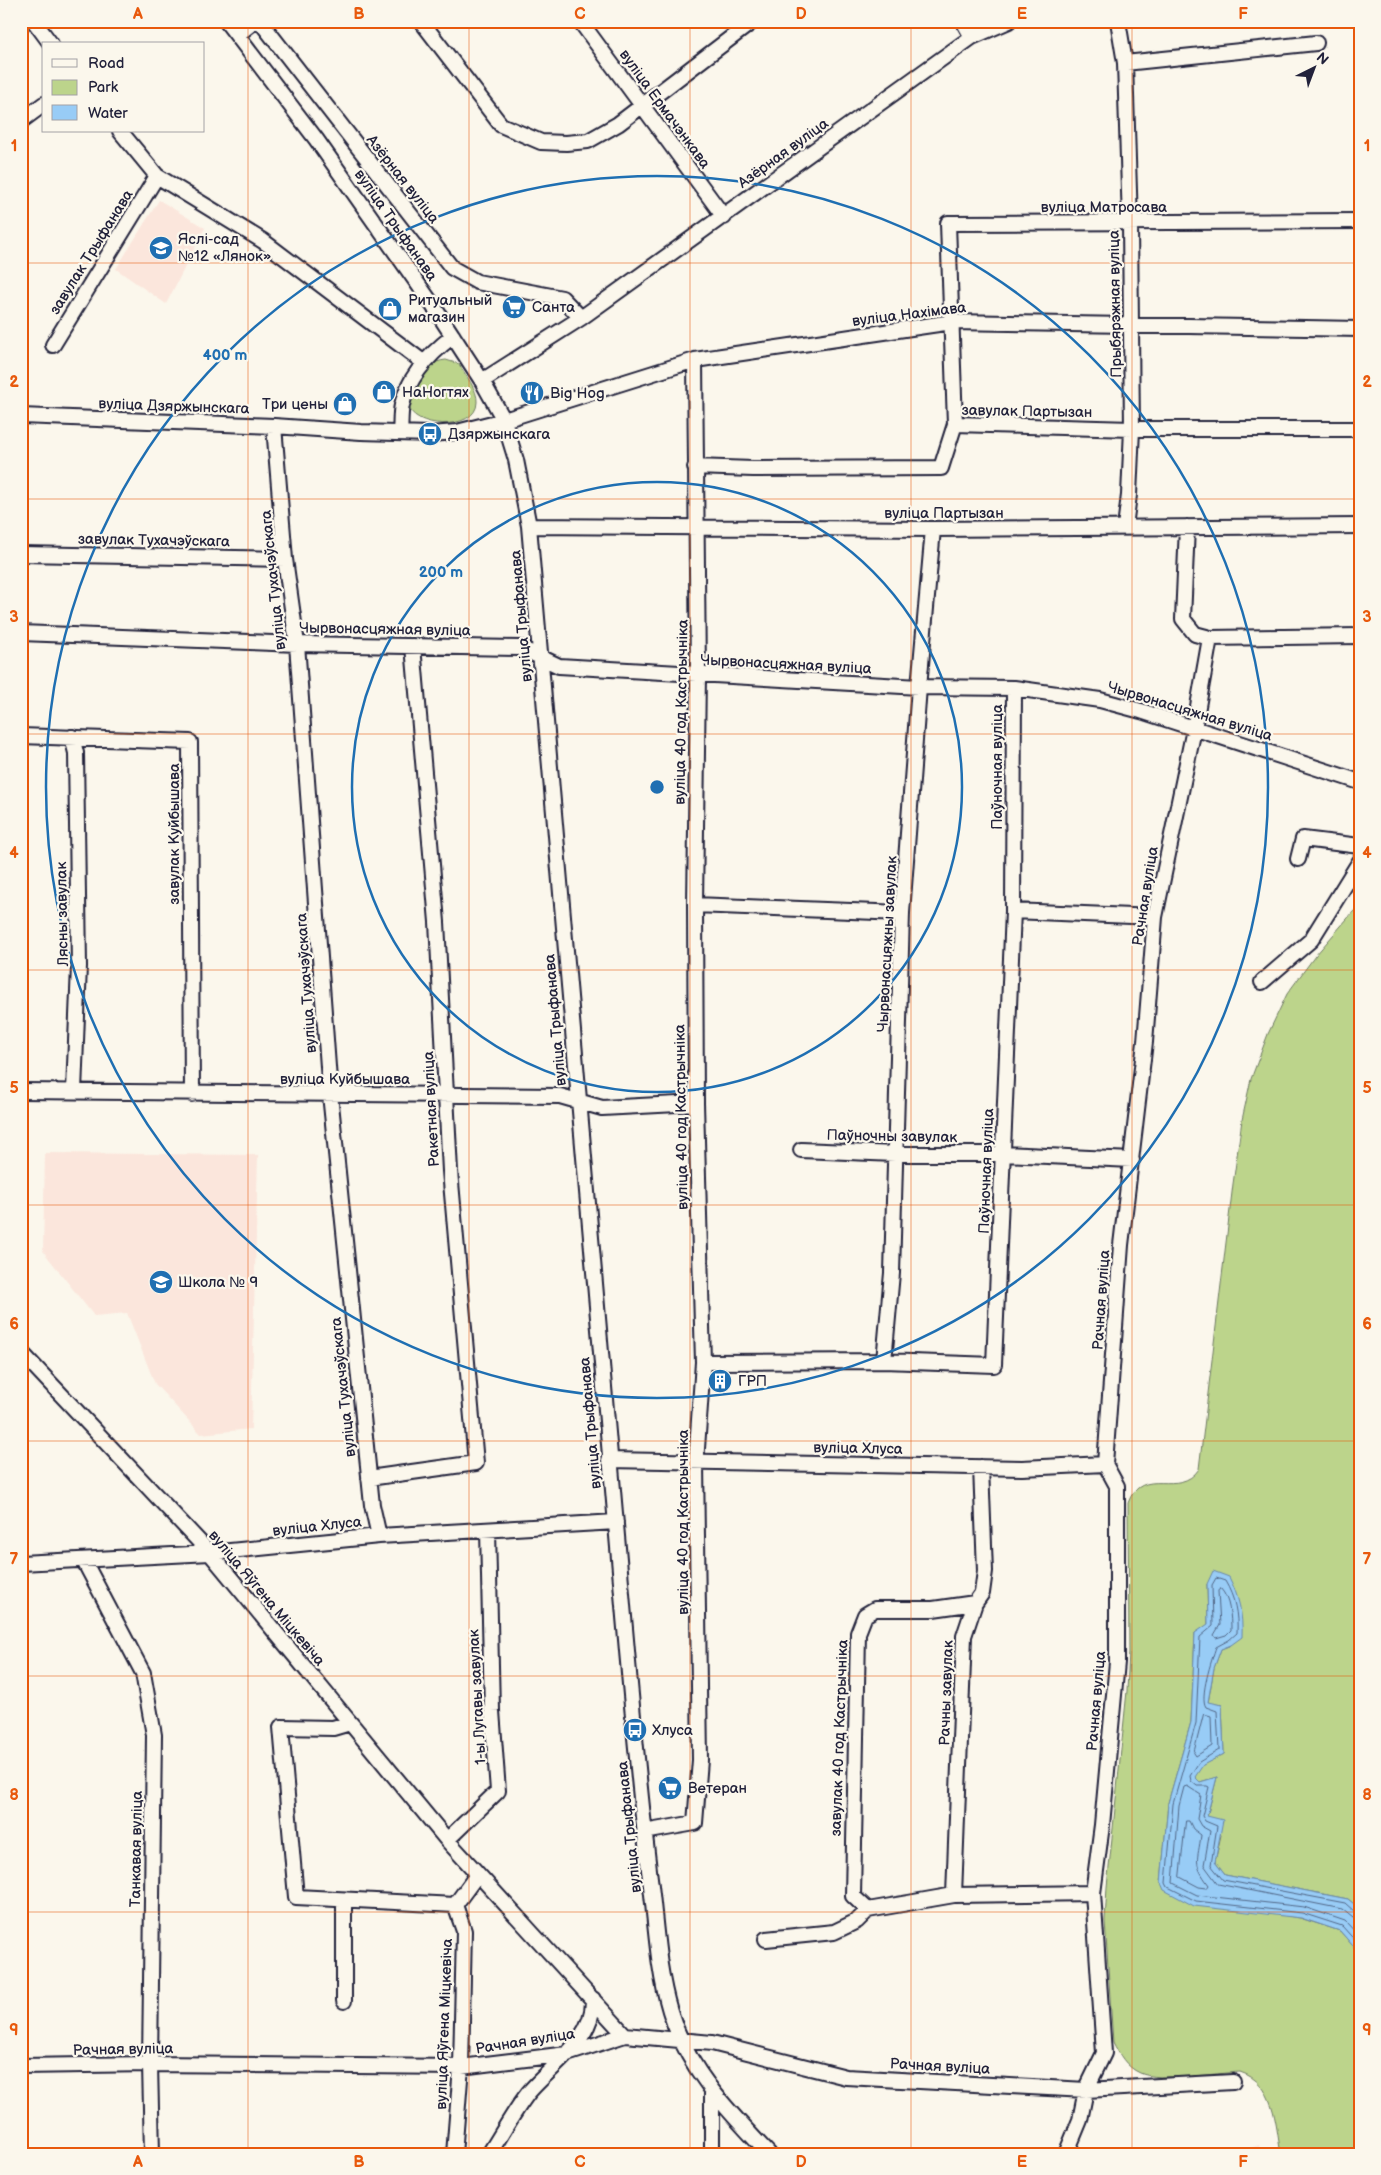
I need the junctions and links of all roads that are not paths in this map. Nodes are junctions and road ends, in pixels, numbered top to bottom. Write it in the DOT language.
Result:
graph roads {
  1 [pos="34,21"];
  2 [pos="226,21"];
  3 [pos="255,21"];
  4 [pos="260,21"];
  5 [pos="421,21"];
  6 [pos="580,21"];
  7 [pos="753,21"];
  8 [pos="964,21"];
  9 [pos="1009,21"];
  10 [pos="1118,21"];
  11 [pos="237,35"];
  12 [pos="972,37"];
  13 [pos="50,42"];
  14 [pos="1316,43"];
  15 [pos="1125,63"];
  16 [pos="42,105"];
  17 [pos="644,106"];
  18 [pos="21,121"];
  19 [pos="121,132"];
  20 [pos="157,176"];
  21 [pos="724,217"];
  22 [pos="1360,221"];
  23 [pos="1130,223"];
  24 [pos="581,318"];
  25 [pos="952,322"];
  26 [pos="1131,324"];
  27 [pos="1360,329"];
  28 [pos="453,336"];
  29 [pos="53,345"];
  30 [pos="695,360"];
  31 [pos="424,362"];
  32 [pos="482,381"];
  33 [pos="21,416"];
  34 [pos="504,420"];
  35 [pos="955,424"];
  36 [pos="274,426"];
  37 [pos="1132,429"];
  38 [pos="1360,429"];
  39 [pos="400,434"];
  40 [pos="696,467"];
  41 [pos="529,526"];
  42 [pos="1360,526"];
  43 [pos="1125,527"];
  44 [pos="1187,527"];
  45 [pos="698,528"];
  46 [pos="934,530"];
  47 [pos="21,554"];
  48 [pos="285,559"];
  49 [pos="21,633"];
  50 [pos="1360,636"];
  51 [pos="1210,638"];
  52 [pos="297,644"];
  53 [pos="413,646"];
  54 [pos="540,657"];
  55 [pos="698,675"];
  56 [pos="919,687"];
  57 [pos="1014,688"];
  58 [pos="1194,729"];
  59 [pos="21,736"];
  60 [pos="72,737"];
  61 [pos="1360,782"];
  62 [pos="1360,846"];
  63 [pos="1298,859"];
  64 [pos="1360,861"];
  65 [pos="695,905"];
  66 [pos="1013,911"];
  67 [pos="902,913"];
  68 [pos="1155,917"];
  69 [pos="1262,982"];
  70 [pos="21,1091"];
  71 [pos="74,1091"];
  72 [pos="192,1094"];
  73 [pos="330,1094"];
  74 [pos="448,1095"];
  75 [pos="578,1101"];
  76 [pos="696,1103"];
  77 [pos="801,1150"];
  78 [pos="895,1154"];
  79 [pos="1004,1154"];
  80 [pos="1132,1160"];
  81 [pos="21,1352"];
  82 [pos="703,1362"];
  83 [pos="884,1362"];
  84 [pos="610,1460"];
  85 [pos="696,1463"];
  86 [pos="1105,1464"];
  87 [pos="981,1467"];
  88 [pos="369,1478"];
  89 [pos="616,1522"];
  90 [pos="488,1530"];
  91 [pos="378,1536"];
  92 [pos="210,1553"];
  93 [pos="84,1561"];
  94 [pos="21,1563"];
  95 [pos="975,1603"];
  96 [pos="350,1723"];
  97 [pos="644,1832"];
  98 [pos="447,1840"];
  99 [pos="477,1875"];
  100 [pos="1093,1893"];
  101 [pos="954,1895"];
  102 [pos="344,1900"];
  103 [pos="455,1905"];
  104 [pos="868,1910"];
  105 [pos="766,1939"];
  106 [pos="593,1999"];
  107 [pos="344,2001"];
  108 [pos="625,2035"];
  109 [pos="681,2040"];
  110 [pos="567,2054"];
  111 [pos="150,2064"];
  112 [pos="21,2066"];
  113 [pos="461,2067"];
  114 [pos="1233,2082"];
  115 [pos="1086,2090"];
  116 [pos="712,2092"];
  117 [pos="152,2154"];
  118 [pos="454,2154"];
  119 [pos="489,2154"];
  120 [pos="712,2154"];
  121 [pos="769,2154"];
  122 [pos="1066,2154"];
  1 -- 13 [label="street"];
  2 -- 11 [label="street, вуліца Трыфанава"];
  3 -- 11 [label="street"];
  4 -- 24 [label="street, Азёрная вуліца"];
  5 -- 17 [label="street"];
  6 -- 17 [label="street, вуліца Ермачэнкава"];
  7 -- 17 [label="street"];
  8 -- 12 [label="street"];
  9 -- 12 [label="street, Азёрная вуліца"];
  10 -- 15 [label="street, Прыбярэжная вуліца"];
  11 -- 28 [label="street, вуліца Трыфанава"];
  12 -- 21 [label="street, Азёрная вуліца"];
  14 -- 15 [label="street"];
  15 -- 23 [label="street, Прыбярэжная вуліца"];
  16 -- 18 [label="street"];
  17 -- 21 [label="street, вуліца Ермачэнкава"];
  19 -- 20 [label="street"];
  20 -- 29 [label="street, завулак Трыфанава"];
  20 -- 31 [label="street"];
  21 -- 24 [label="street, Азёрная вуліца"];
  22 -- 23 [label="street, вуліца Матросава"];
  23 -- 25 [label="street, вуліца Матросава"];
  23 -- 26 [label="street, Прыбярэжная вуліца"];
  24 -- 32 [label="street, Азёрная вуліца"];
  25 -- 26 [label="street, вуліца Нахімава"];
  25 -- 30 [label="street, вуліца Нахімава"];
  25 -- 35 [label="street"];
  26 -- 27 [label="street, вуліца Нахімава"];
  26 -- 37 [label="street, Прыбярэжная вуліца"];
  28 -- 31 [label="street"];
  28 -- 32 [label="street, вуліца Трыфанава"];
  30 -- 34 [label="street, вуліца Нахімава"];
  30 -- 40 [label="street, вуліца 40 год Кастрычніка"];
  31 -- 39 [label="street"];
  32 -- 34 [label="street, вуліца Трыфанава"];
  33 -- 36 [label="street, вуліца Дзяржынскага"];
  34 -- 39 [label="street, вуліца Дзяржынскага"];
  34 -- 41 [label="street, вуліца Трыфанава"];
  35 -- 37 [label="street, завулак Партызан"];
  35 -- 40 [label="street, завулак Партызан"];
  36 -- 39 [label="street, вуліца Дзяржынскага"];
  36 -- 48 [label="street, вуліца Тухачэўскага"];
  37 -- 38 [label="street, завулак Партызан"];
  37 -- 43 [label="street, Прыбярэжная вуліца"];
  40 -- 45 [label="street, вуліца 40 год Кастрычніка"];
  41 -- 45 [label="street, вуліца Партызан"];
  41 -- 54 [label="street, вуліца Трыфанава"];
  42 -- 44 [label="street, вуліца Партызан"];
  43 -- 44 [label="street, вуліца Партызан"];
  43 -- 46 [label="street, вуліца Партызан"];
  44 -- 51 [label="street"];
  45 -- 46 [label="street, вуліца Партызан"];
  45 -- 55 [label="street, вуліца 40 год Кастрычніка"];
  46 -- 56 [label="street, Чырвонасцяжны завулак"];
  47 -- 48 [label="street, завулак Тухачэўскага"];
  48 -- 52 [label="street, вуліца Тухачэўскага"];
  49 -- 52 [label="street, Чырвонасцяжная вуліца"];
  50 -- 51 [label="street"];
  51 -- 58 [label="street, Рачная вуліца"];
  52 -- 53 [label="street, Чырвонасцяжная вуліца"];
  52 -- 73 [label="street, вуліца Тухачэўскага"];
  53 -- 54 [label="street, Чырвонасцяжная вуліца"];
  53 -- 74 [label="street, Ракетная вуліца"];
  54 -- 55 [label="street, Чырвонасцяжная вуліца"];
  54 -- 75 [label="street, вуліца Трыфанава"];
  55 -- 56 [label="street, Чырвонасцяжная вуліца"];
  55 -- 65 [label="street, вуліца 40 год Кастрычніка"];
  56 -- 57 [label="street, Чырвонасцяжная вуліца"];
  56 -- 67 [label="street, Чырвонасцяжны завулак"];
  57 -- 58 [label="street, Чырвонасцяжная вуліца"];
  57 -- 66 [label="street, Паўночная вуліца"];
  58 -- 61 [label="street, Чырвонасцяжная вуліца"];
  58 -- 68 [label="street, Рачная вуліца"];
  59 -- 60 [label="street, завулак Куйбышава"];
  60 -- 71 [label="street, Лясны завулак"];
  60 -- 72 [label="street, завулак Куйбышава"];
  62 -- 63 [label="street"];
  64 -- 69 [label="street"];
  65 -- 67 [label="street"];
  65 -- 76 [label="street, вуліца 40 год Кастрычніка"];
  66 -- 68 [label="street"];
  66 -- 79 [label="street, Паўночная вуліца"];
  67 -- 78 [label="street, Чырвонасцяжны завулак"];
  68 -- 80 [label="street, Рачная вуліца"];
  70 -- 71 [label="street, вуліца Куйбышава"];
  71 -- 72 [label="street, вуліца Куйбышава"];
  72 -- 73 [label="street, вуліца Куйбышава"];
  73 -- 74 [label="street, вуліца Куйбышава"];
  73 -- 88 [label="street, вуліца Тухачэўскага"];
  74 -- 75 [label="street, вуліца Куйбышава"];
  74 -- 88 [label="street, Ракетная вуліца"];
  75 -- 76 [label="street, вуліца Куйбышава"];
  75 -- 84 [label="street, вуліца Трыфанава"];
  76 -- 82 [label="street, вуліца 40 год Кастрычніка"];
  77 -- 78 [label="street, Паўночны завулак"];
  78 -- 79 [label="street, Паўночны завулак"];
  78 -- 83 [label="street, Чырвонасцяжны завулак"];
  79 -- 80 [label="street, Паўночны завулак"];
  79 -- 83 [label="street, Паўночная вуліца"];
  80 -- 86 [label="street, Рачная вуліца"];
  81 -- 92 [label="street, вуліца Яўгена Міцкевіча"];
  82 -- 83 [label="street, Паўночная вуліца"];
  82 -- 85 [label="street, вуліца 40 год Кастрычніка"];
  84 -- 85 [label="street, вуліца Хлуса"];
  84 -- 89 [label="street, вуліца Трыфанава"];
  85 -- 87 [label="street, вуліца Хлуса"];
  85 -- 97 [label="street, вуліца 40 год Кастрычніка"];
  86 -- 87 [label="street, вуліца Хлуса"];
  86 -- 100 [label="street, Рачная вуліца"];
  87 -- 95 [label="street, Рачны завулак"];
  88 -- 91 [label="street, вуліца Тухачэўскага"];
  89 -- 90 [label="street, вуліца Хлуса"];
  89 -- 97 [label="street, вуліца Трыфанава"];
  90 -- 91 [label="street, вуліца Хлуса"];
  90 -- 98 [label="street, 1-ы Лугавы завулак"];
  91 -- 92 [label="street, вуліца Хлуса"];
  92 -- 93 [label="street, вуліца Хлуса"];
  92 -- 96 [label="street, вуліца Яўгена Міцкевіча"];
  93 -- 94 [label="street, вуліца Хлуса"];
  93 -- 111 [label="street, Танкавая вуліца"];
  95 -- 101 [label="street, Рачны завулак"];
  95 -- 104 [label="street, завулак 40 год Кастрычніка"];
  96 -- 98 [label="street, вуліца Яўгена Міцкевіча"];
  96 -- 102 [label="street"];
  97 -- 109 [label="street, вуліца Трыфанава"];
  98 -- 99 [label="street, вуліца Яўгена Міцкевіча"];
  99 -- 103 [label="street"];
  99 -- 106 [label="street, вуліца Яўгена Міцкевіча"];
  100 -- 101 [label="street"];
  100 -- 115 [label="street, Рачная вуліца"];
  101 -- 104 [label="street"];
  102 -- 103 [label="street"];
  102 -- 107 [label="street"];
  103 -- 113 [label="street, вуліца Яўгена Міцкевіча"];
  104 -- 105 [label="street"];
  106 -- 108 [label="street, вуліца Яўгена Міцкевіча"];
  106 -- 110 [label="street"];
  108 -- 109 [label="street, Рачная вуліца"];
  108 -- 110 [label="street, Рачная вуліца"];
  109 -- 115 [label="street, Рачная вуліца"];
  109 -- 116 [label="street, вуліца Трыфанава"];
  110 -- 113 [label="street, Рачная вуліца"];
  110 -- 119 [label="street"];
  111 -- 112 [label="street, Рачная вуліца"];
  111 -- 113 [label="street, Рачная вуліца"];
  111 -- 117 [label="street, Танкавая вуліца"];
  113 -- 118 [label="street, вуліца Яўгена Міцкевіча"];
  114 -- 115 [label="street, Рачная вуліца"];
  115 -- 122 [label="street"];
  116 -- 120 [label="street"];
  116 -- 121 [label="street, вуліца Трыфанава"];
}
